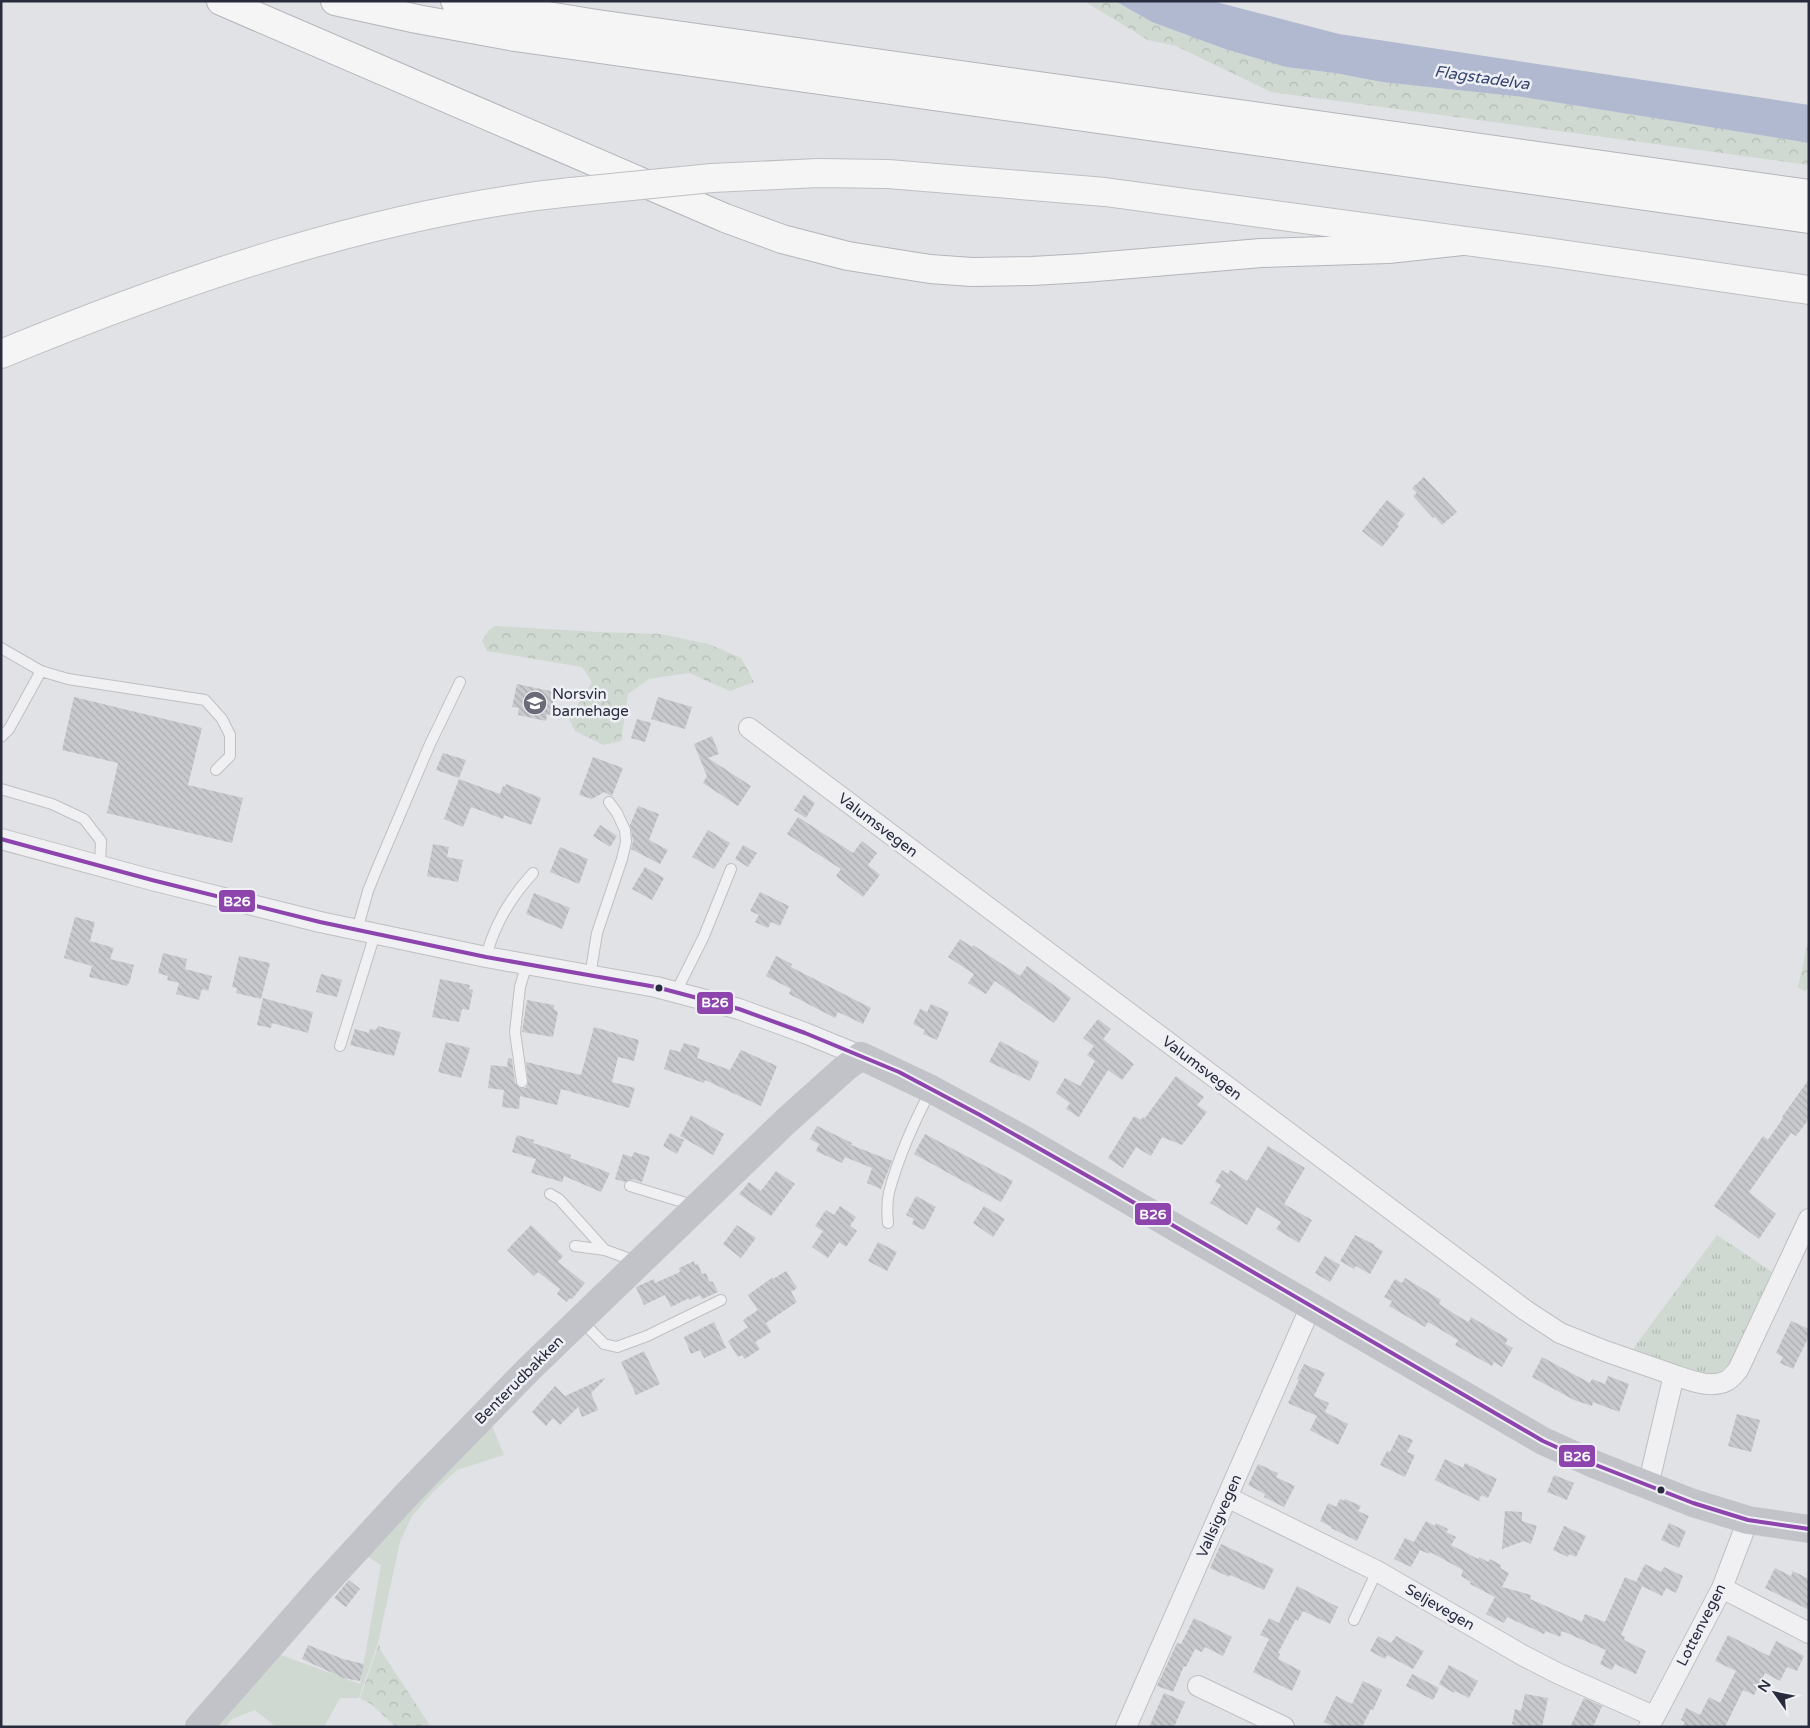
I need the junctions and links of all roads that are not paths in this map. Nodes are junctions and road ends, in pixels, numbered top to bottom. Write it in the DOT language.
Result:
graph roads {
  1 [pos="221,1"];
  2 [pos="335,1"];
  3 [pos="455,1"];
  4 [pos="1809,194"];
  5 [pos="1809,219"];
  6 [pos="1462,241"];
  7 [pos="1809,290"];
  8 [pos="1,354"];
  9 [pos="1,648"];
  10 [pos="42,670"];
  11 [pos="460,682"];
  12 [pos="749,728"];
  13 [pos="1,737"];
  14 [pos="216,770"];
  15 [pos="1,790"];
  16 [pos="609,802"];
  17 [pos="1,839"];
  18 [pos="100,866"];
  19 [pos="731,869"];
  20 [pos="534,873"];
  21 [pos="366,932"];
  22 [pos="486,957"];
  23 [pos="527,963"];
  24 [pos="590,976"];
  25 [pos="676,992"];
  26 [pos="340,1046"];
  27 [pos="861,1056"];
  28 [pos="522,1082"];
  29 [pos="931,1089"];
  30 [pos="630,1186"];
  31 [pos="550,1194"];
  32 [pos="697,1206"];
  33 [pos="1809,1219"];
  34 [pos="888,1223"];
  35 [pos="575,1246"];
  36 [pos="605,1250"];
  37 [pos="639,1262"];
  38 [pos="721,1300"];
  39 [pos="1311,1306"];
  40 [pos="580,1319"];
  41 [pos="1674,1376"];
  42 [pos="1648,1486"];
  43 [pos="1227,1497"];
  44 [pos="1748,1520"];
  45 [pos="1809,1529"];
  46 [pos="1377,1571"];
  47 [pos="1722,1588"];
  48 [pos="1354,1620"];
  49 [pos="1809,1633"];
  50 [pos="1198,1686"];
  51 [pos="1651,1722"];
  52 [pos="199,1727"];
  53 [pos="1126,1727"];
  54 [pos="1284,1727"];
  1 -- 6 [label="main road"];
  2 -- 5 [label="main road"];
  3 -- 4 [label="main road"];
  6 -- 7 [label="main road"];
  6 -- 8 [label="main road, bridge"];
  9 -- 10 [label="lane"];
  10 -- 13 [label="lane"];
  10 -- 14 [label="lane"];
  11 -- 21 [label="lane"];
  12 -- 41 [label="street, Valumsvegen"];
  15 -- 18 [label="lane"];
  16 -- 24 [label="lane"];
  17 -- 18 [label="street"];
  18 -- 21 [label="street"];
  19 -- 25 [label="lane"];
  20 -- 22 [label="lane"];
  21 -- 22 [label="street"];
  21 -- 26 [label="lane"];
  22 -- 23 [label="street"];
  23 -- 24 [label="street"];
  23 -- 28 [label="lane"];
  24 -- 25 [label="street"];
  25 -- 27 [label="street"];
  27 -- 29 [label="main road"];
  27 -- 32 [label="main road, Benterudbakken"];
  29 -- 34 [label="lane"];
  29 -- 39 [label="main road"];
  30 -- 32 [label="lane"];
  31 -- 36 [label="lane"];
  32 -- 37 [label="main road, Benterudbakken"];
  33 -- 41 [label="street, Valumsvegen"];
  35 -- 36 [label="lane"];
  36 -- 37 [label="lane"];
  37 -- 40 [label="main road, Benterudbakken"];
  38 -- 40 [label="lane"];
  39 -- 42 [label="main road"];
  39 -- 43 [label="street, Vallsigvegen"];
  40 -- 52 [label="main road, Benterudbakken"];
  41 -- 42 [label="street"];
  42 -- 44 [label="main road"];
  43 -- 46 [label="street, Seljevegen"];
  43 -- 53 [label="street, Vallsigvegen"];
  44 -- 45 [label="main road"];
  44 -- 47 [label="street, Lottenvegen"];
  46 -- 48 [label="lane"];
  46 -- 51 [label="street, Seljevegen"];
  47 -- 49 [label="street"];
  47 -- 51 [label="street, Lottenvegen"];
  50 -- 54 [label="street"];
}
